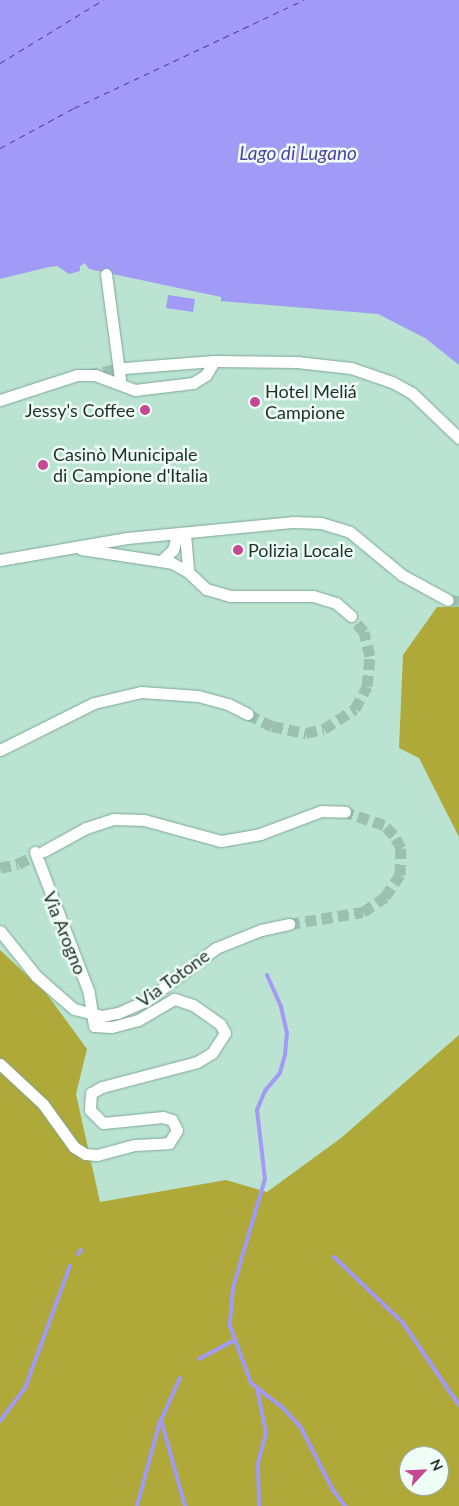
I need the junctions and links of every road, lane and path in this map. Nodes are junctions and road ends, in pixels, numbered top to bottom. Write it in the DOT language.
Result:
graph roads {
  1 [pos="106,274"];
  2 [pos="214,360"];
  3 [pos="124,368"];
  4 [pos="121,383"];
  5 [pos="0,400"];
  6 [pos="459,438"];
  7 [pos="181,534"];
  8 [pos="72,548"];
  9 [pos="0,560"];
  10 [pos="161,561"];
  11 [pos="188,572"];
  12 [pos="448,600"];
  13 [pos="351,616"];
  14 [pos="248,714"];
  15 [pos="0,750"];
  16 [pos="346,812"];
  17 [pos="289,924"];
  18 [pos="0,931"];
  19 [pos="92,1015"];
  20 [pos="0,1064"];
  1 -- 4 [label="street"];
  2 -- 3 [label="street"];
  2 -- 4 [label="street"];
  2 -- 6 [label="street"];
  4 -- 5 [label="street"];
  7 -- 8 [label="street"];
  7 -- 10 [label="street"];
  7 -- 11 [label="street"];
  7 -- 12 [label="street"];
  8 -- 9 [label="street"];
  8 -- 10 [label="street"];
  10 -- 11 [label="street"];
  11 -- 13 [label="street"];
  14 -- 15 [label="street"];
  16 -- 19 [label="street, Via Arogno"];
  17 -- 19 [label="street, Via Totone"];
  18 -- 19 [label="street"];
  19 -- 20 [label="street"];
}
